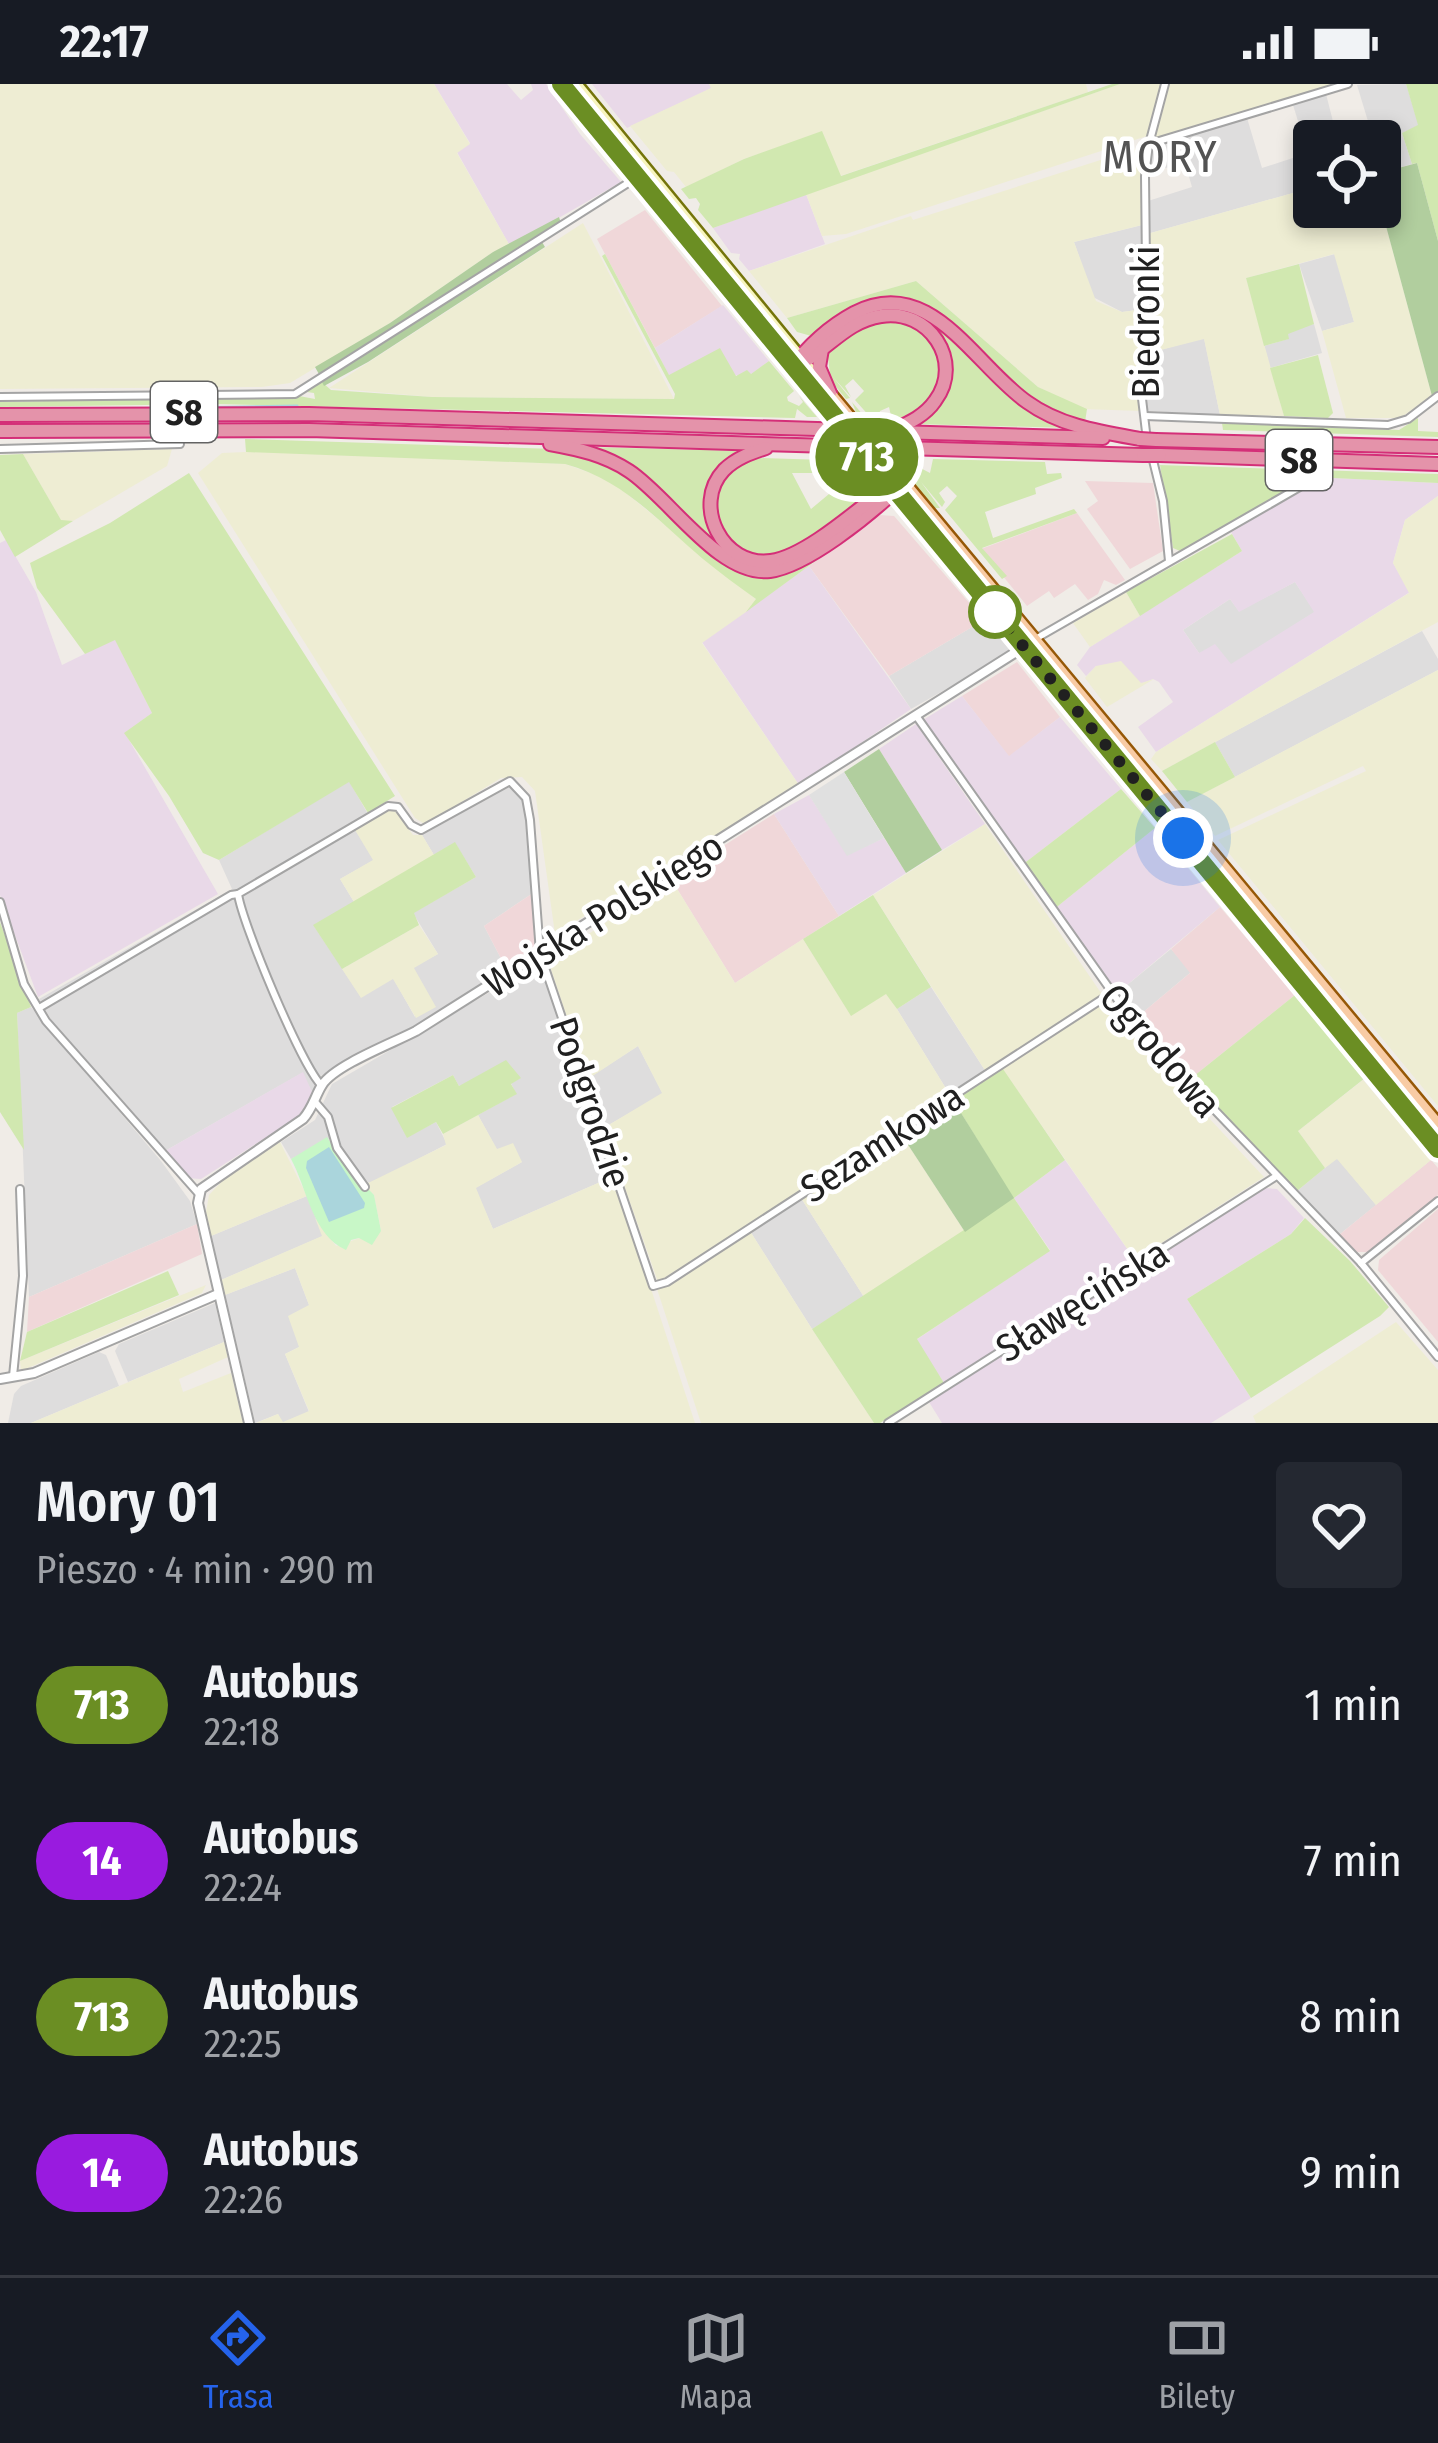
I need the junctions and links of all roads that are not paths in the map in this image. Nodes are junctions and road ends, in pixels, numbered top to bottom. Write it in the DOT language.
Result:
graph roads {
  1 [pos="562,84"];
  2 [pos="577,84"];
  3 [pos="1165,84"];
  4 [pos="1348,84"];
  5 [pos="1148,144"];
  6 [pos="636,178"];
  7 [pos="823,349"];
  8 [pos="799,362"];
  9 [pos="830,393"];
  10 [pos="1438,397"];
  11 [pos="0,398"];
  12 [pos="0,415"];
  13 [pos="1145,416"];
  14 [pos="0,430"];
  15 [pos="889,432"];
  16 [pos="514,436"];
  17 [pos="1140,439"];
  18 [pos="180,444"];
  19 [pos="778,445"];
  20 [pos="1438,447"];
  21 [pos="0,449"];
  22 [pos="868,458"];
  23 [pos="1438,464"];
  24 [pos="1305,484"];
  25 [pos="896,485"];
  26 [pos="873,497"];
  27 [pos="1169,561"];
  28 [pos="1029,643"];
  29 [pos="917,717"];
  30 [pos="238,894"];
  31 [pos="0,902"];
  32 [pos="540,953"];
  33 [pos="1110,994"];
  34 [pos="38,1009"];
  35 [pos="322,1086"];
  36 [pos="316,1103"];
  37 [pos="1438,1124"];
  38 [pos="1438,1149"];
  39 [pos="1275,1177"];
  40 [pos="365,1187"];
  41 [pos="20,1189"];
  42 [pos="199,1194"];
  43 [pos="1438,1201"];
  44 [pos="1361,1263"];
  45 [pos="653,1286"];
  46 [pos="218,1294"];
  47 [pos="1438,1357"];
  48 [pos="0,1379"];
  49 [pos="13,1380"];
  50 [pos="249,1423"];
  51 [pos="888,1423"];
  1 -- 6 [label="main road"];
  2 -- 8 [label="main road"];
  3 -- 5 [label="street, Biedronki"];
  4 -- 5 [label="street"];
  5 -- 13 [label="street, Biedronki"];
  6 -- 8 [label="main road"];
  6 -- 11 [label="street"];
  7 -- 8 [label="highway"];
  7 -- 9 [label="highway"];
  7 -- 15 [label="highway"];
  8 -- 9 [label="main road"];
  8 -- 17 [label="highway"];
  8 -- 22 [label="main road"];
  9 -- 25 [label="main road"];
  10 -- 13 [label="street"];
  12 -- 15 [label="highway, S8, bridge"];
  13 -- 27 [label="street, Biedronki"];
  14 -- 16 [label="highway, S8"];
  15 -- 17 [label="highway, S8"];
  16 -- 19 [label="highway, S8"];
  16 -- 25 [label="highway"];
  17 -- 20 [label="highway, S8, bridge"];
  18 -- 21 [label="street"];
  19 -- 23 [label="highway, S8, bridge"];
  19 -- 26 [label="highway"];
  22 -- 25 [label="main road"];
  22 -- 26 [label="highway"];
  24 -- 27 [label="street"];
  25 -- 26 [label="highway"];
  25 -- 28 [label="main road"];
  27 -- 28 [label="street"];
  28 -- 29 [label="street, Wojska Polskiego"];
  28 -- 37 [label="main road"];
  28 -- 38 [label="main road"];
  29 -- 32 [label="street, Wojska Polskiego"];
  29 -- 33 [label="street, Ogrodowa"];
  30 -- 32 [label="street, Podgrodzie"];
  30 -- 34 [label="street"];
  30 -- 35 [label="street"];
  31 -- 34 [label="street"];
  32 -- 35 [label="street, Wojska Polskiego"];
  32 -- 45 [label="street, Podgrodzie"];
  33 -- 39 [label="street, Ogrodowa"];
  33 -- 45 [label="street, Sezamkowa"];
  34 -- 42 [label="street"];
  35 -- 36 [label="street"];
  36 -- 40 [label="street"];
  36 -- 42 [label="street"];
  39 -- 44 [label="street, Ogrodowa"];
  39 -- 51 [label="street, Sławęcińska"];
  41 -- 49 [label="street"];
  42 -- 46 [label="street"];
  43 -- 44 [label="street"];
  44 -- 47 [label="street, Ogrodowa"];
  46 -- 49 [label="street"];
  46 -- 50 [label="street"];
  48 -- 49 [label="street"];
}
